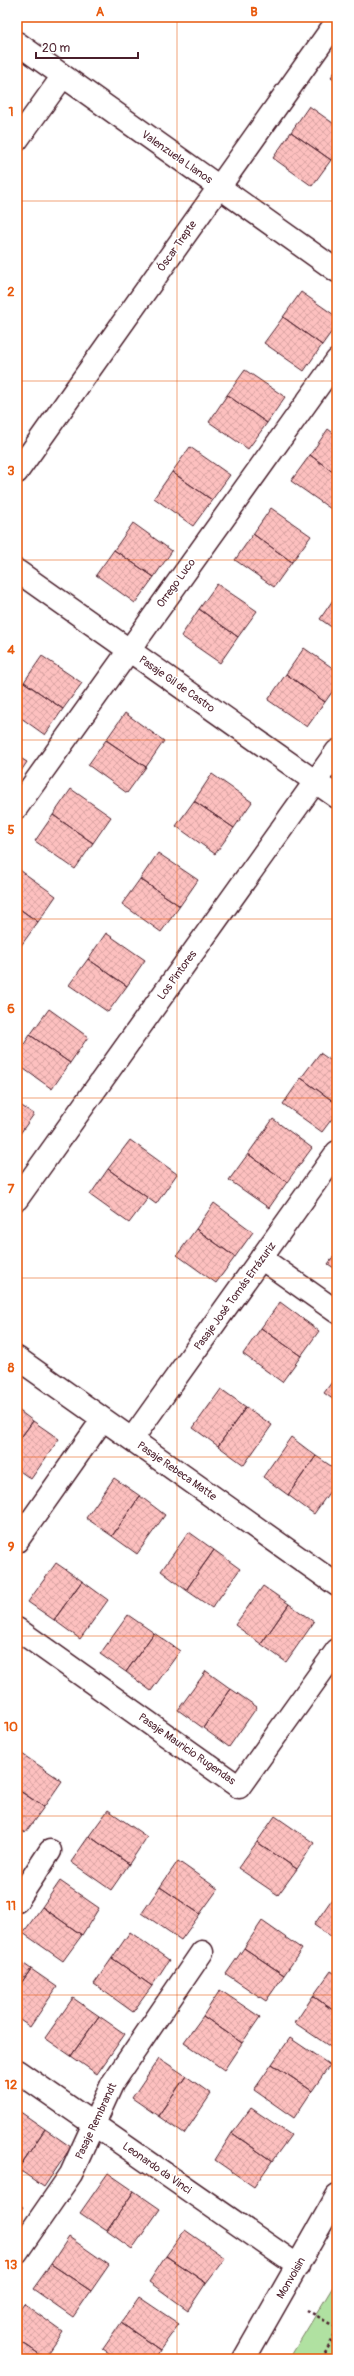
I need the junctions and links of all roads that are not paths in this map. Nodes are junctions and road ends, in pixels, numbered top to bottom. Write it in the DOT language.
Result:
graph roads {
  1 [pos="337,21"];
  2 [pos="17,43"];
  3 [pos="63,76"];
  4 [pos="17,140"];
  5 [pos="219,187"];
  6 [pos="337,271"];
  7 [pos="337,360"];
  8 [pos="17,472"];
  9 [pos="17,571"];
  10 [pos="128,649"];
  11 [pos="337,751"];
  12 [pos="315,782"];
  13 [pos="337,797"];
  14 [pos="17,807"];
  15 [pos="337,1152"];
  16 [pos="17,1199"];
  17 [pos="261,1258"];
  18 [pos="337,1312"];
  19 [pos="17,1358"];
  20 [pos="103,1419"];
  21 [pos="132,1439"];
  22 [pos="17,1541"];
  23 [pos="337,1585"];
  24 [pos="17,1629"];
  25 [pos="337,1650"];
  26 [pos="50,1851"];
  27 [pos="17,1901"];
  28 [pos="202,1952"];
  29 [pos="17,2071"];
  30 [pos="94,2125"];
  31 [pos="337,2196"];
  32 [pos="17,2252"];
  33 [pos="298,2266"];
  34 [pos="244,2359"];
  1 -- 5 [label="street, Óscar Trepte"];
  2 -- 3 [label="street, Valenzuela Llanos"];
  3 -- 4 [label="street"];
  3 -- 5 [label="street, Valenzuela Llanos"];
  5 -- 6 [label="street, Valenzuela Llanos"];
  5 -- 8 [label="street, Óscar Trepte"];
  7 -- 10 [label="street, Orrego Luco"];
  9 -- 10 [label="street, Pasaje Gil de Castro"];
  10 -- 12 [label="street, Pasaje Gil de Castro"];
  10 -- 14 [label="street, Orrego Luco"];
  11 -- 12 [label="street, Los Pintores"];
  12 -- 13 [label="street, Pasaje Gil de Castro"];
  12 -- 16 [label="street, Los Pintores"];
  15 -- 17 [label="street, Pasaje José Tomás Errázuriz"];
  17 -- 18 [label="street"];
  17 -- 21 [label="street, Pasaje José Tomás Errázuriz"];
  19 -- 20 [label="street, Pasaje Rebeca Matte"];
  20 -- 21 [label="street, Pasaje Rebeca Matte"];
  20 -- 22 [label="street"];
  21 -- 23 [label="street, Pasaje Rebeca Matte"];
  24 -- 25 [label="street, Pasaje Mauricio Rugendas"];
  26 -- 27 [label="street"];
  28 -- 30 [label="street, Pasaje Rembrandt"];
  29 -- 30 [label="street, Leonardo da Vinci"];
  30 -- 32 [label="street, Pasaje Rembrandt"];
  30 -- 33 [label="street, Leonardo da Vinci"];
  31 -- 33 [label="street, Monvoisin"];
  33 -- 34 [label="street, Monvoisin"];
}
